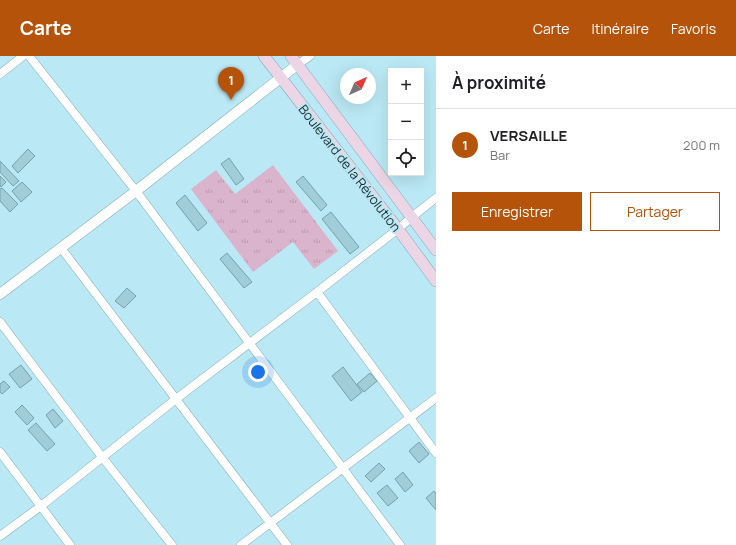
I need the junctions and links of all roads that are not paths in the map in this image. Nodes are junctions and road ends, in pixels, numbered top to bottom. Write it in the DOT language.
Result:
graph roads {
  1 [pos="23,56"];
  2 [pos="29,56"];
  3 [pos="264,56"];
  4 [pos="310,56"];
  5 [pos="294,60"];
  6 [pos="0,74"];
  7 [pos="280,78"];
  8 [pos="136,191"];
  9 [pos="436,198"];
  10 [pos="412,217"];
  11 [pos="398,229"];
  12 [pos="61,248"];
  13 [pos="436,250"];
  14 [pos="436,281"];
  15 [pos="317,292"];
  16 [pos="0,294"];
  17 [pos="0,322"];
  18 [pos="250,343"];
  19 [pos="436,398"];
  20 [pos="176,399"];
  21 [pos="410,418"];
  22 [pos="0,452"];
  23 [pos="436,453"];
  24 [pos="102,457"];
  25 [pos="342,468"];
  26 [pos="41,506"];
  27 [pos="270,523"];
  28 [pos="0,536"];
  29 [pos="70,545"];
  30 [pos="172,545"];
  31 [pos="241,545"];
  32 [pos="287,545"];
  33 [pos="400,545"];
  1 -- 6 [label="street"];
  2 -- 8 [label="street"];
  3 -- 7 [label="main road, Boulevard de la Révolution"];
  4 -- 5 [label="street"];
  5 -- 7 [label="street"];
  5 -- 10 [label="main road, Boulevard de la Révolution"];
  7 -- 8 [label="street"];
  7 -- 11 [label="main road, Boulevard de la Révolution"];
  8 -- 12 [label="street"];
  8 -- 18 [label="street"];
  9 -- 10 [label="street"];
  10 -- 11 [label="street"];
  10 -- 13 [label="main road, Boulevard de la Révolution"];
  11 -- 14 [label="main road, Boulevard de la Révolution"];
  11 -- 15 [label="street"];
  12 -- 16 [label="street"];
  12 -- 20 [label="street"];
  15 -- 18 [label="street"];
  15 -- 21 [label="street"];
  17 -- 24 [label="street"];
  18 -- 20 [label="street"];
  18 -- 25 [label="street"];
  19 -- 21 [label="street"];
  20 -- 24 [label="street"];
  20 -- 27 [label="street"];
  21 -- 23 [label="street"];
  21 -- 25 [label="street"];
  22 -- 26 [label="street"];
  24 -- 26 [label="street"];
  24 -- 30 [label="street"];
  25 -- 27 [label="street"];
  25 -- 33 [label="street"];
  26 -- 28 [label="street"];
  26 -- 29 [label="street"];
  27 -- 31 [label="street"];
  27 -- 32 [label="street"];
}
